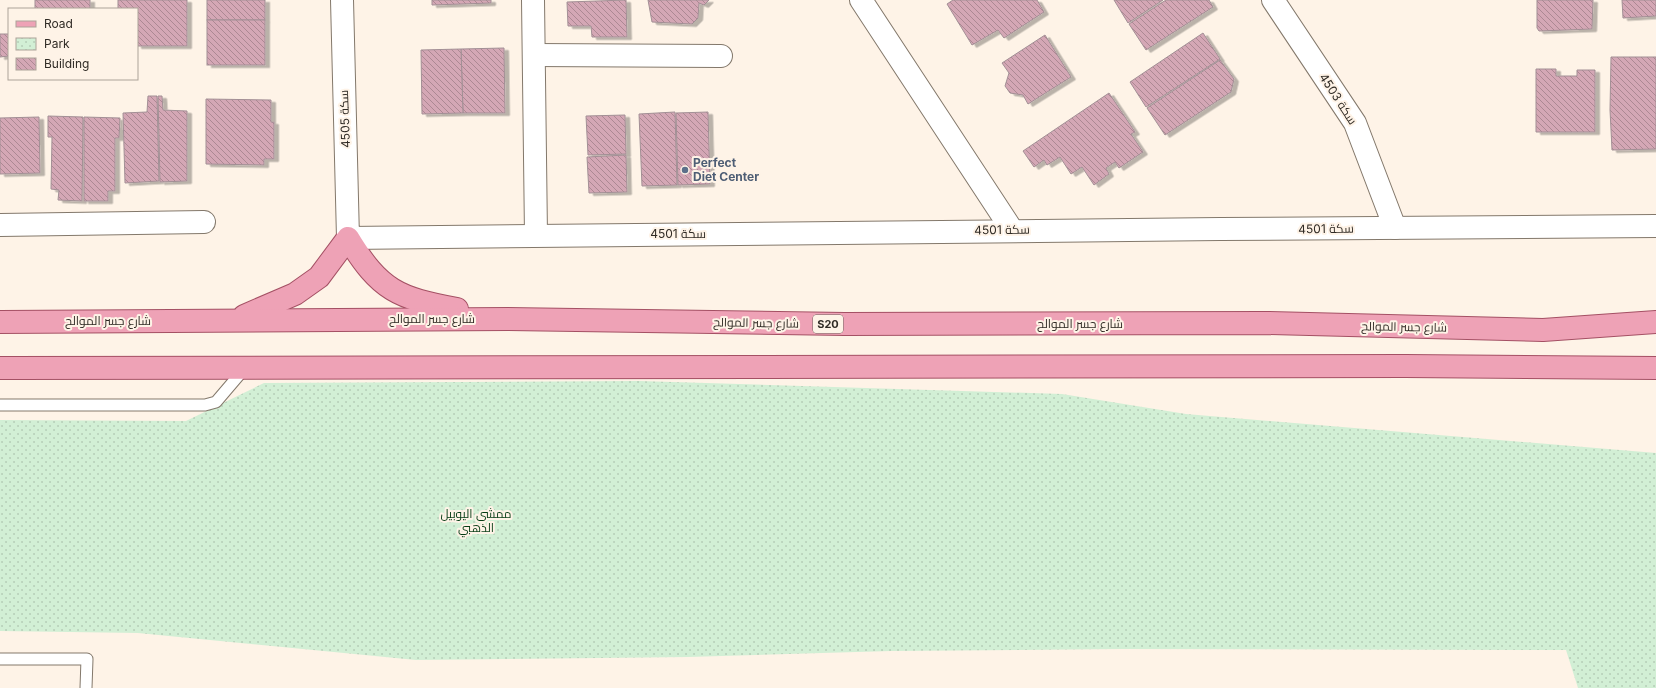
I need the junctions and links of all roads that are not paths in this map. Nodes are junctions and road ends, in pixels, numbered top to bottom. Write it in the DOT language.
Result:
graph roads {
  1 [pos="342,0"];
  2 [pos="533,0"];
  3 [pos="861,0"];
  4 [pos="1273,0"];
  5 [pos="534,56"];
  6 [pos="721,56"];
  7 [pos="204,222"];
  8 [pos="0,225"];
  9 [pos="1656,226"];
  10 [pos="1395,228"];
  11 [pos="1012,230"];
  12 [pos="536,235"];
  13 [pos="348,238"];
  14 [pos="508,319"];
  15 [pos="233,320"];
  16 [pos="0,322"];
  17 [pos="1656,322"];
  18 [pos="245,367"];
  19 [pos="0,368"];
  20 [pos="1656,368"];
  21 [pos="0,405"];
  22 [pos="0,659"];
  23 [pos="86,688"];
  1 -- 13 [label="street, سكة 4505"];
  2 -- 5 [label="street"];
  3 -- 11 [label="street"];
  4 -- 10 [label="street, سكة 4503"];
  5 -- 6 [label="street"];
  5 -- 12 [label="street"];
  7 -- 8 [label="street"];
  9 -- 10 [label="street, سكة 4501"];
  10 -- 11 [label="street, سكة 4501"];
  11 -- 12 [label="street, سكة 4501"];
  12 -- 13 [label="street, سكة 4501"];
  13 -- 14 [label="main road"];
  13 -- 15 [label="main road"];
  14 -- 15 [label="main road, شارع جسر الموالح / S20"];
  14 -- 17 [label="main road, شارع جسر الموالح / S20"];
  15 -- 16 [label="main road, شارع جسر الموالح / S20"];
  18 -- 19 [label="main road"];
  18 -- 20 [label="main road"];
  18 -- 21 [label="lane"];
  22 -- 23 [label="lane"];
}
